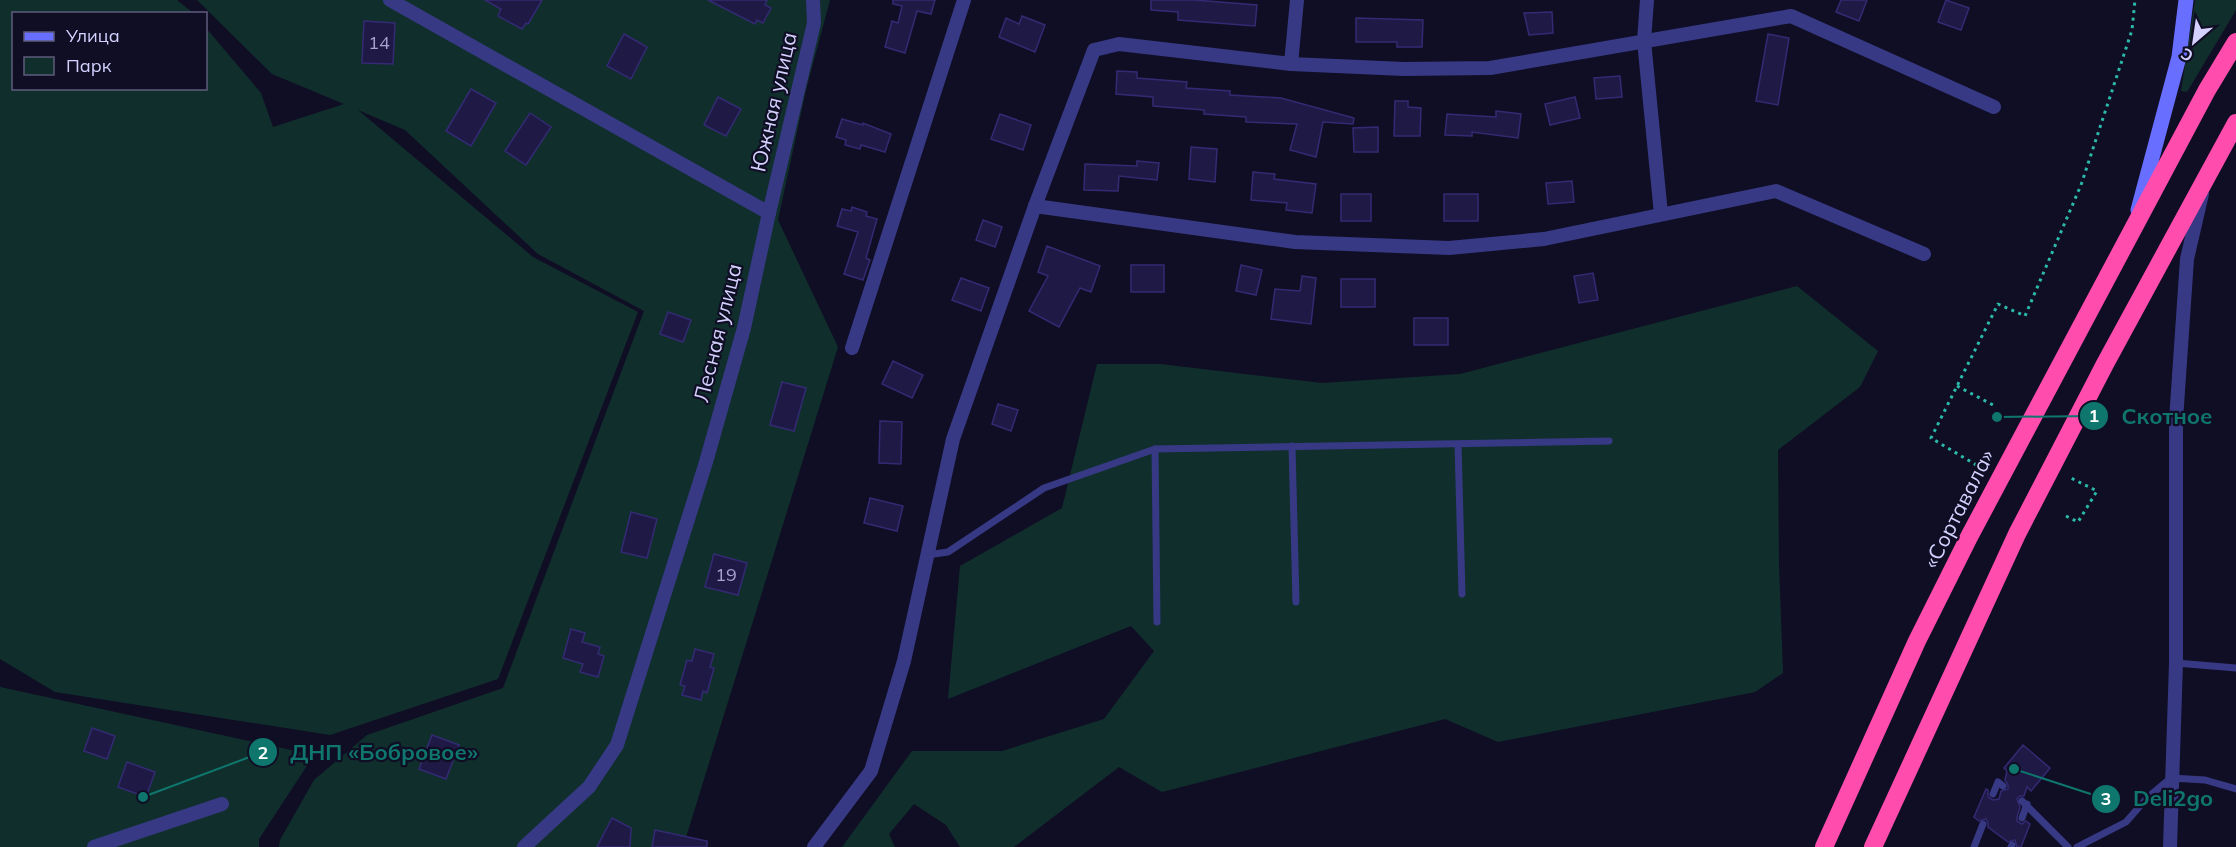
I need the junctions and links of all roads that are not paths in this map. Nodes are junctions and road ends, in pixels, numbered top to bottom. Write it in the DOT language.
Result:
graph roads {
  1 [pos="390,0"];
  2 [pos="813,0"];
  3 [pos="964,0"];
  4 [pos="1297,0"];
  5 [pos="1647,0"];
  6 [pos="2186,0"];
  7 [pos="1644,41"];
  8 [pos="2236,42"];
  9 [pos="1291,64"];
  10 [pos="1994,106"];
  11 [pos="2236,123"];
  12 [pos="2206,177"];
  13 [pos="1035,206"];
  14 [pos="769,213"];
  15 [pos="1661,214"];
  16 [pos="2132,228"];
  17 [pos="1924,254"];
  18 [pos="852,348"];
  19 [pos="1609,441"];
  20 [pos="1458,444"];
  21 [pos="1292,446"];
  22 [pos="1155,449"];
  23 [pos="927,555"];
  24 [pos="1462,594"];
  25 [pos="1296,602"];
  26 [pos="1157,622"];
  27 [pos="2176,663"];
  28 [pos="2236,668"];
  29 [pos="2171,778"];
  30 [pos="2003,786"];
  31 [pos="2236,789"];
  32 [pos="1993,794"];
  33 [pos="222,804"];
  34 [pos="2022,818"];
  35 [pos="1983,824"];
  36 [pos="94,847"];
  37 [pos="524,847"];
  38 [pos="814,847"];
  39 [pos="1824,847"];
  40 [pos="1873,847"];
  41 [pos="1974,847"];
  42 [pos="2068,847"];
  43 [pos="2077,847"];
  44 [pos="2170,847"];
  1 -- 14 [label="street"];
  2 -- 14 [label="street, Южная улица"];
  3 -- 18 [label="street"];
  4 -- 9 [label="street"];
  5 -- 7 [label="street"];
  6 -- 16 [label="main road"];
  7 -- 9 [label="street"];
  7 -- 10 [label="street"];
  7 -- 15 [label="street"];
  8 -- 16 [label="highway, «Сортавала»"];
  9 -- 13 [label="street"];
  11 -- 12 [label="highway"];
  12 -- 27 [label="street"];
  12 -- 40 [label="highway"];
  13 -- 15 [label="street"];
  13 -- 23 [label="street"];
  14 -- 37 [label="street, Лесная улица"];
  15 -- 17 [label="street"];
  16 -- 39 [label="highway, «Сортавала»"];
  19 -- 20 [label="lane"];
  20 -- 21 [label="lane"];
  20 -- 24 [label="lane"];
  21 -- 22 [label="lane"];
  21 -- 25 [label="lane"];
  22 -- 23 [label="lane"];
  22 -- 26 [label="lane"];
  23 -- 38 [label="street"];
  27 -- 28 [label="lane"];
  27 -- 29 [label="street"];
  29 -- 31 [label="lane"];
  29 -- 43 [label="lane"];
  29 -- 44 [label="street"];
  30 -- 32 [label="lane"];
  33 -- 36 [label="street"];
  34 -- 42 [label="lane"];
  35 -- 41 [label="lane"];
}
